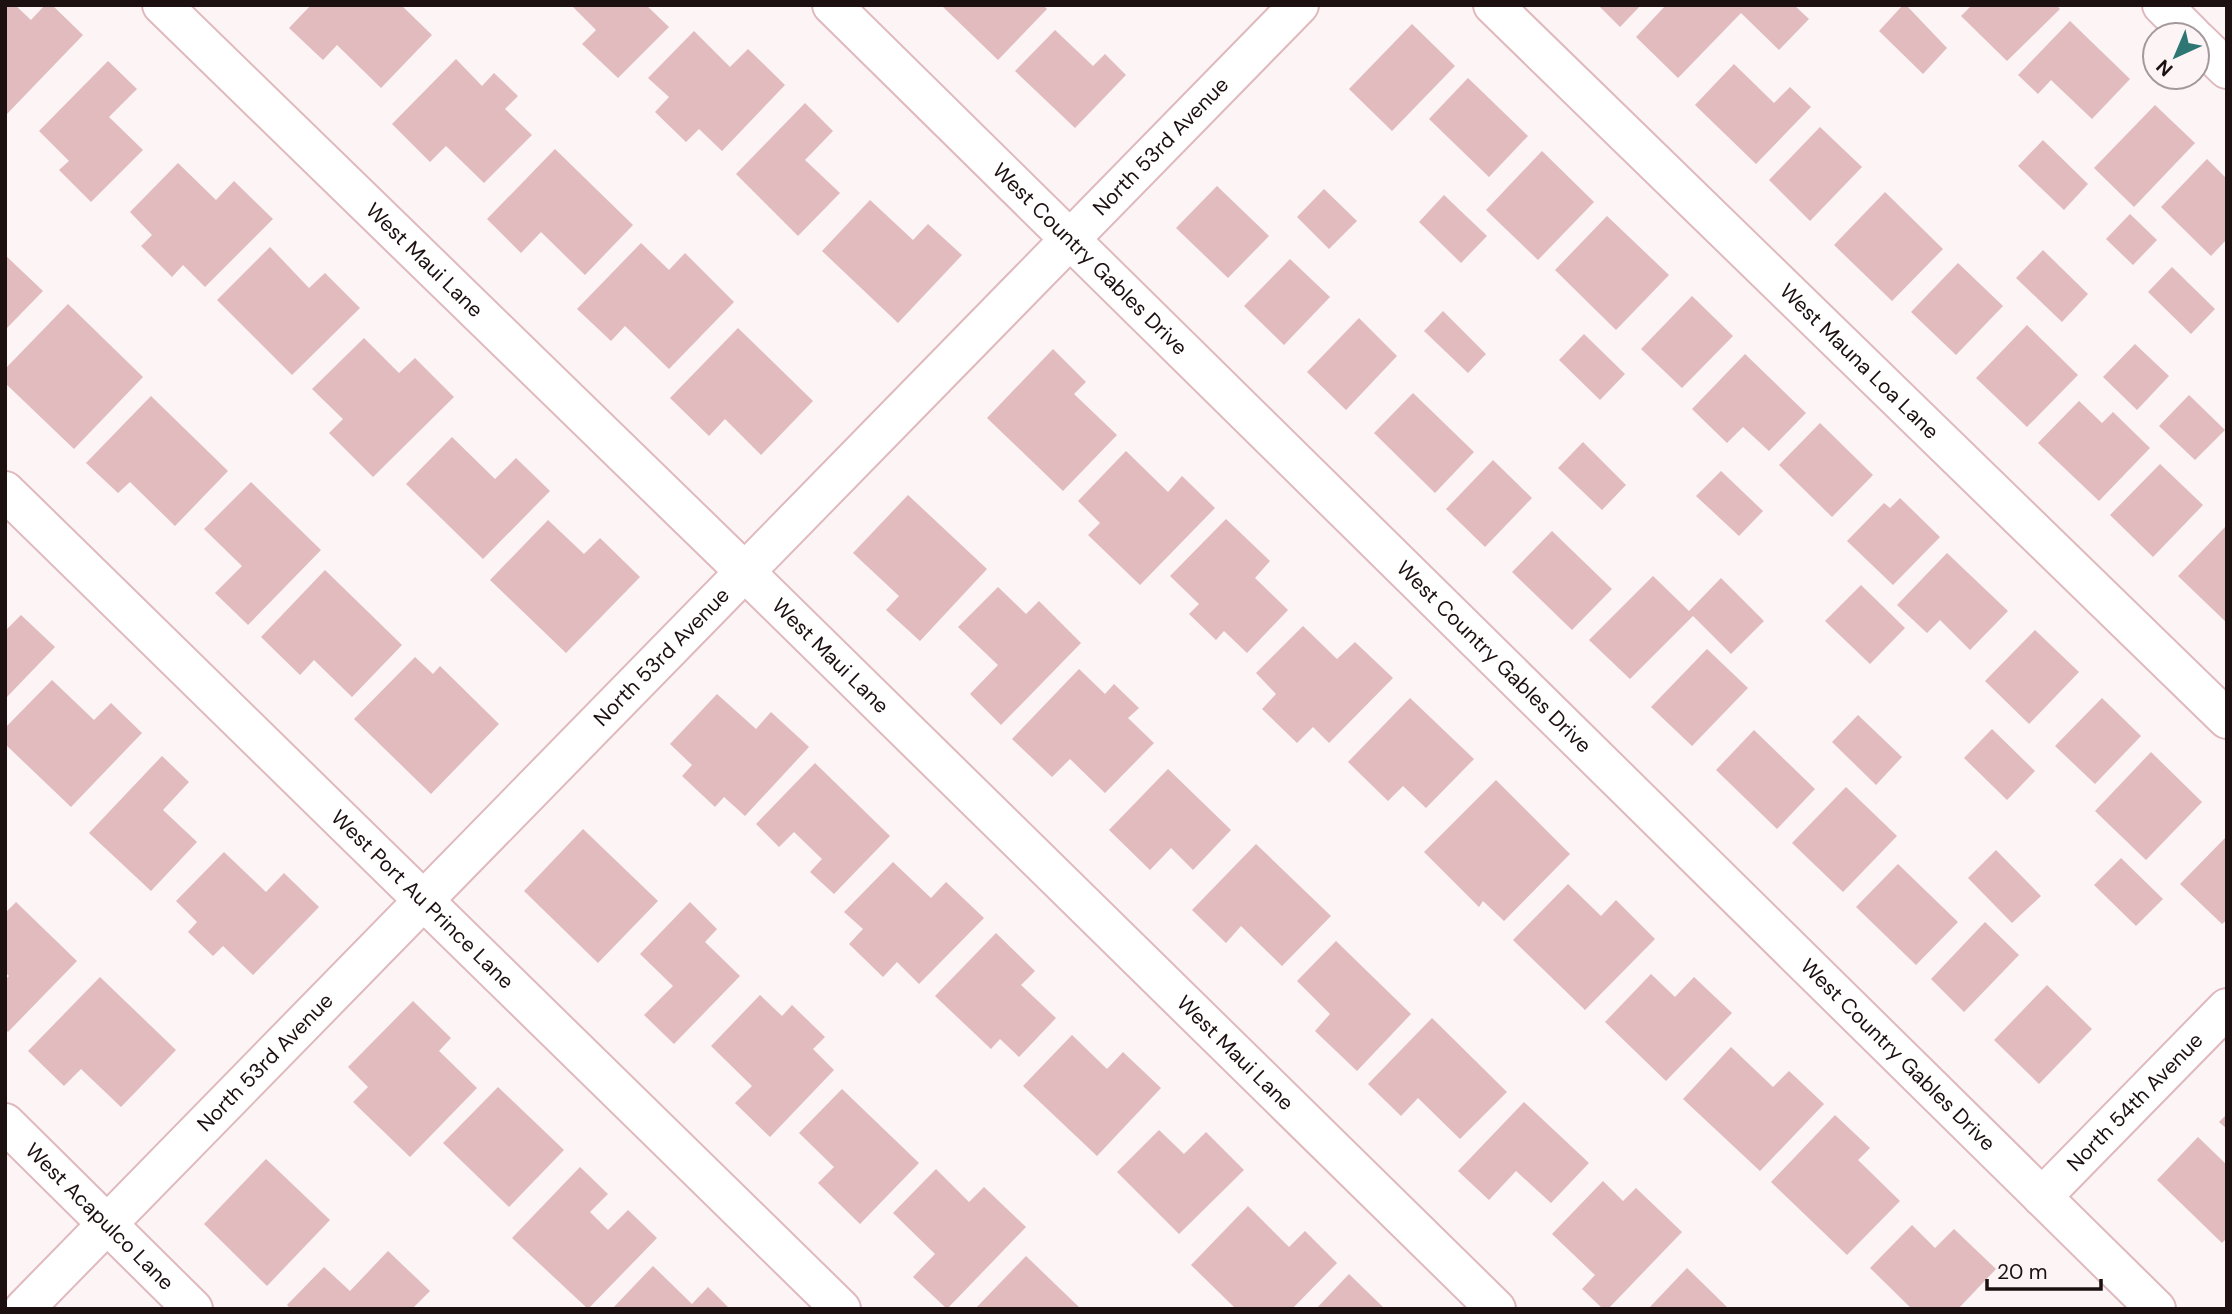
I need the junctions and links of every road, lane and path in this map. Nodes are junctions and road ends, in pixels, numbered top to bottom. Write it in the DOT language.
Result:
graph roads {
  1 [pos="162,5"];
  2 [pos="832,5"];
  3 [pos="1299,5"];
  4 [pos="1493,5"];
  5 [pos="2162,5"];
  6 [pos="2178,21"];
  7 [pos="2211,54"];
  8 [pos="2227,69"];
  9 [pos="1072,239"];
  10 [pos="5,491"];
  11 [pos="745,572"];
  12 [pos="2227,719"];
  13 [pos="423,901"];
  14 [pos="2227,1007"];
  15 [pos="5,1123"];
  16 [pos="2042,1197"];
  17 [pos="107,1223"];
  18 [pos="24,1309"];
  19 [pos="193,1309"];
  20 [pos="841,1309"];
  21 [pos="1496,1309"];
  22 [pos="2157,1309"];
  1 -- 11 [label="street, West Maui Lane"];
  2 -- 9 [label="street, West Country Gables Drive"];
  3 -- 9 [label="street, North 53rd Avenue"];
  4 -- 12 [label="street, West Mauna Loa Lane"];
  5 -- 6 [label="street"];
  7 -- 8 [label="street"];
  9 -- 11 [label="street, North 53rd Avenue"];
  9 -- 16 [label="street, West Country Gables Drive"];
  10 -- 13 [label="street, West Port Au Prince Lane"];
  11 -- 13 [label="street, North 53rd Avenue"];
  11 -- 21 [label="street, West Maui Lane"];
  13 -- 17 [label="street, North 53rd Avenue"];
  13 -- 20 [label="street, West Port Au Prince Lane"];
  14 -- 16 [label="street, North 54th Avenue"];
  15 -- 17 [label="street, West Acapulco Lane"];
  16 -- 22 [label="street, West Country Gables Drive"];
  17 -- 18 [label="street, North 53rd Avenue"];
  17 -- 19 [label="street, West Acapulco Lane"];
}
